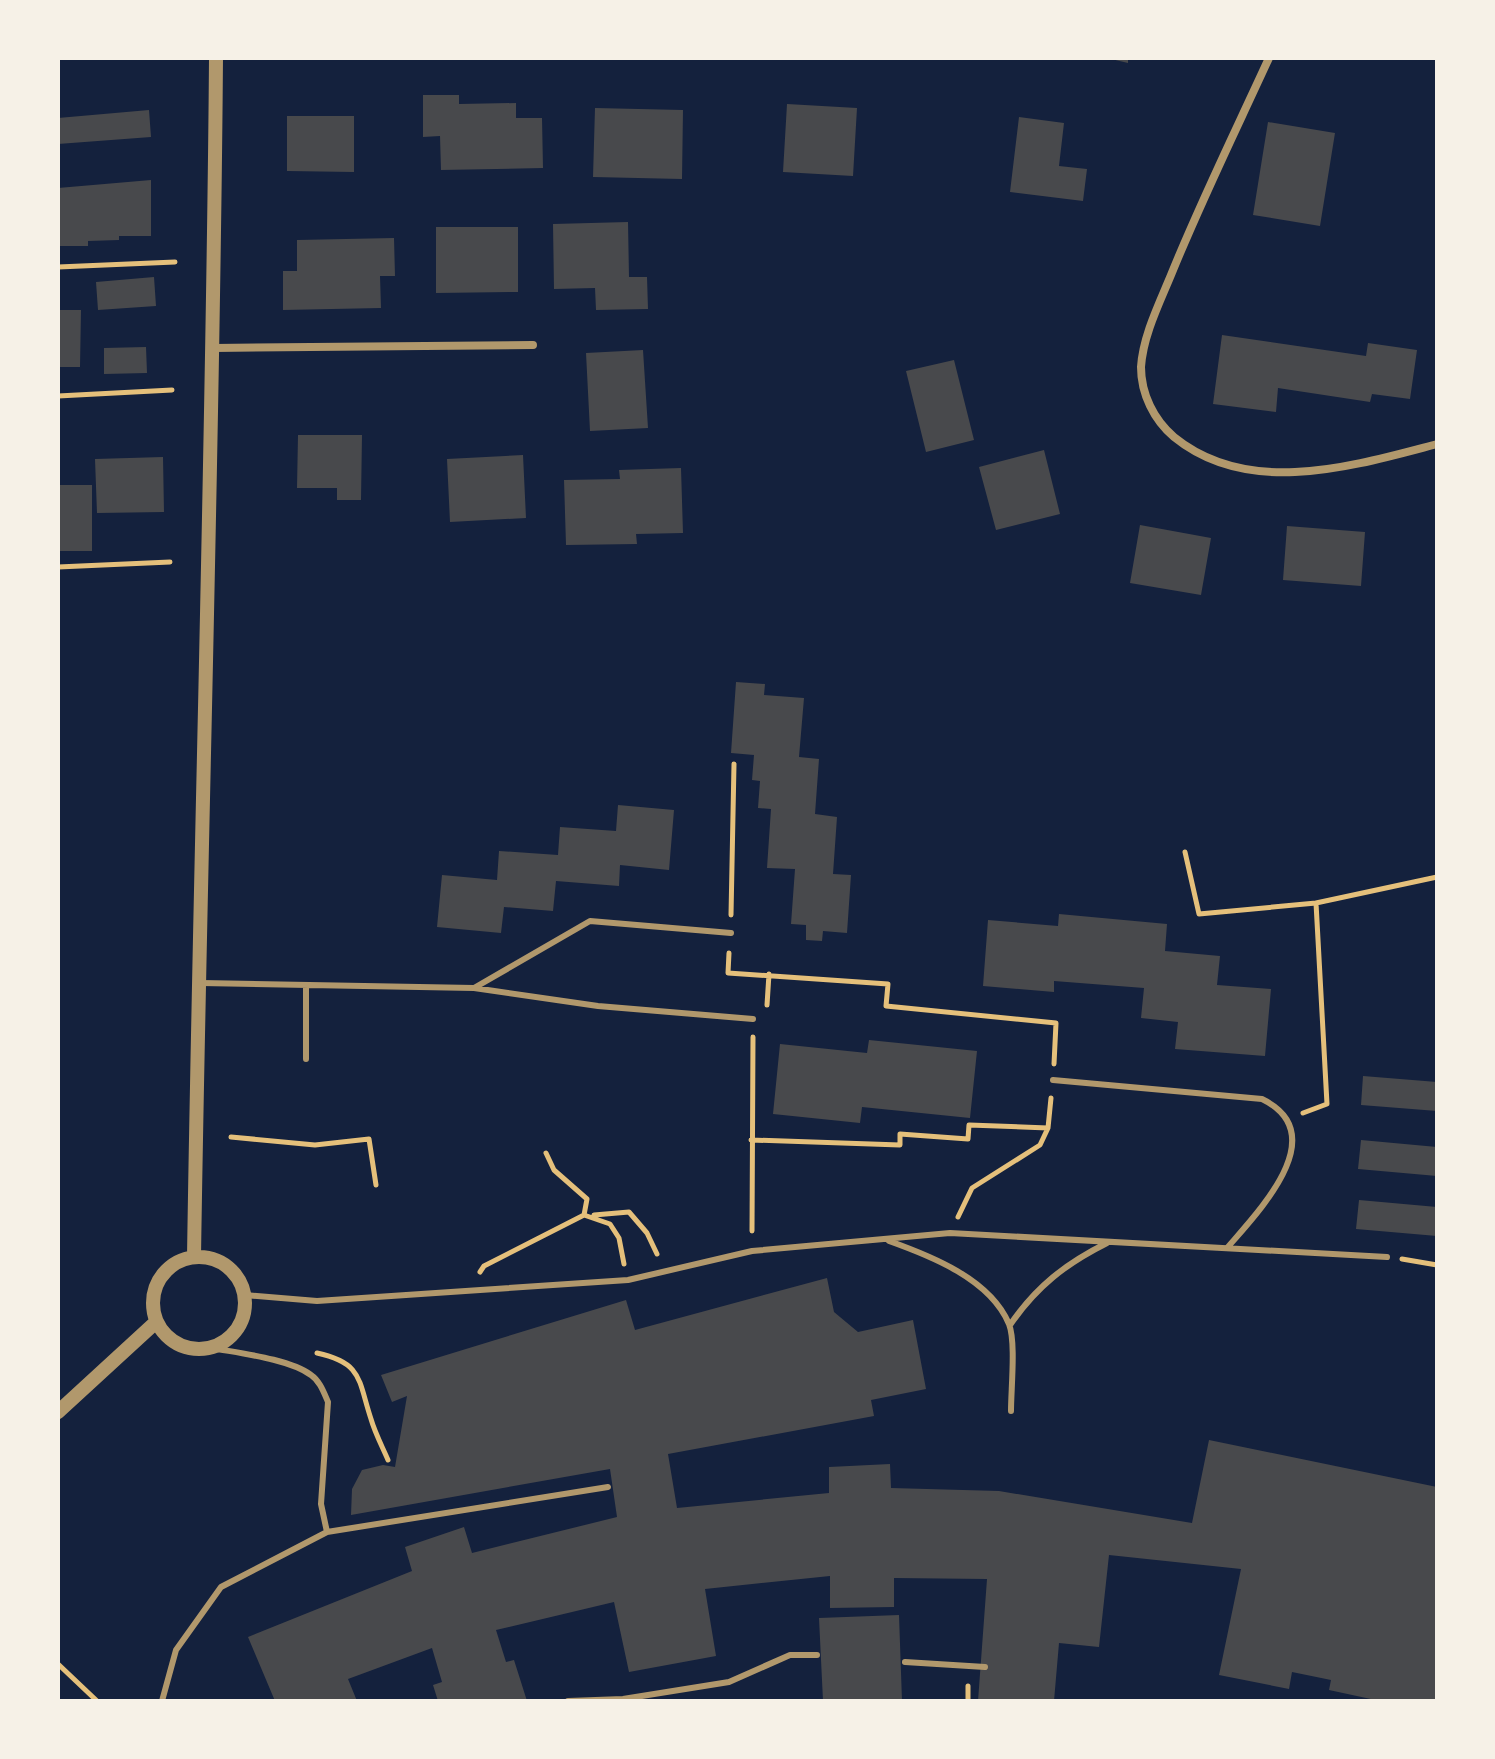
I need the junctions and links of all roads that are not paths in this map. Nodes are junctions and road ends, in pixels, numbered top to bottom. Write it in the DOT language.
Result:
graph roads {
  1 [pos="216,58"];
  2 [pos="1269,58"];
  3 [pos="533,345"];
  4 [pos="214,348"];
  5 [pos="1437,444"];
  6 [pos="731,933"];
  7 [pos="197,983"];
  8 [pos="306,985"];
  9 [pos="474,988"];
  10 [pos="753,1019"];
  11 [pos="306,1059"];
  12 [pos="1053,1080"];
  13 [pos="887,1240"];
  14 [pos="1110,1242"];
  15 [pos="1227,1248"];
  16 [pos="194,1257"];
  17 [pos="1387,1257"];
  18 [pos="245,1295"];
  19 [pos="156,1322"];
  20 [pos="1010,1325"];
  21 [pos="212,1348"];
  22 [pos="1011,1411"];
  23 [pos="58,1412"];
  24 [pos="608,1487"];
  25 [pos="327,1532"];
  26 [pos="817,1655"];
  27 [pos="905,1662"];
  28 [pos="985,1667"];
  29 [pos="162,1701"];
  30 [pos="568,1701"];
  1 -- 4 [label="street"];
  2 -- 5 [label="street"];
  3 -- 4 [label="street"];
  4 -- 7 [label="street"];
  6 -- 9 [label="lane"];
  7 -- 8 [label="lane"];
  7 -- 16 [label="street"];
  8 -- 9 [label="lane"];
  8 -- 11 [label="lane"];
  9 -- 10 [label="lane"];
  12 -- 15 [label="lane"];
  13 -- 14 [label="lane"];
  13 -- 18 [label="lane"];
  13 -- 20 [label="lane"];
  14 -- 15 [label="lane"];
  14 -- 20 [label="lane"];
  15 -- 17 [label="lane"];
  16 -- 18 [label="street"];
  16 -- 19 [label="street"];
  18 -- 21 [label="street"];
  19 -- 21 [label="street"];
  19 -- 23 [label="street"];
  20 -- 22 [label="lane"];
  21 -- 25 [label="lane"];
  24 -- 25 [label="lane"];
  25 -- 29 [label="lane"];
  26 -- 30 [label="lane"];
  27 -- 28 [label="lane"];
}
